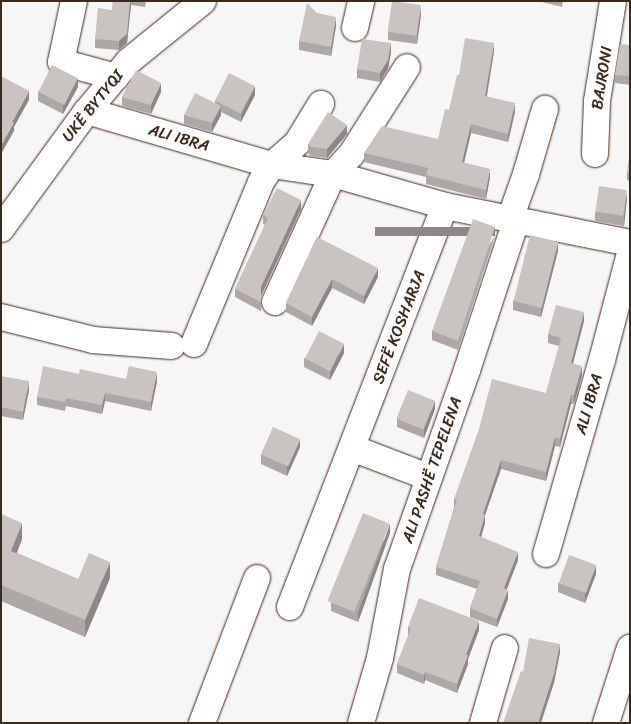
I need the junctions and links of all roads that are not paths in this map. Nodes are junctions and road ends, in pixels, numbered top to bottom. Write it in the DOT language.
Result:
graph roads {
  1 [pos="74,1"];
  2 [pos="203,1"];
  3 [pos="361,1"];
  4 [pos="613,1"];
  5 [pos="355,28"];
  6 [pos="407,67"];
  7 [pos="116,77"];
  8 [pos="320,104"];
  9 [pos="545,109"];
  10 [pos="86,110"];
  11 [pos="595,154"];
  12 [pos="272,166"];
  13 [pos="333,174"];
  14 [pos="445,206"];
  15 [pos="513,220"];
  16 [pos="1,229"];
  17 [pos="630,243"];
  18 [pos="630,253"];
  19 [pos="275,302"];
  20 [pos="1,317"];
  21 [pos="352,448"];
  22 [pos="428,477"];
  23 [pos="546,554"];
  24 [pos="257,578"];
  25 [pos="290,607"];
  26 [pos="505,648"];
  27 [pos="630,648"];
  28 [pos="202,723"];
  29 [pos="361,723"];
  30 [pos="483,723"];
  31 [pos="606,723"];
  1 -- 7 [label="street"];
  2 -- 7 [label="street, UKË BYTYQI"];
  3 -- 5 [label="street"];
  4 -- 11 [label="street, BAJRONI"];
  6 -- 13 [label="street"];
  7 -- 10 [label="street, UKË BYTYQI"];
  8 -- 12 [label="street"];
  9 -- 15 [label="street, ALI PASHË TEPELENA"];
  10 -- 12 [label="street, ALI IBRA"];
  10 -- 16 [label="street, UKË BYTYQI"];
  12 -- 13 [label="street, ALI IBRA"];
  12 -- 20 [label="street"];
  13 -- 14 [label="street, ALI IBRA"];
  13 -- 19 [label="street"];
  14 -- 15 [label="street, ALI IBRA"];
  14 -- 21 [label="street, SEFË KOSHARJA"];
  15 -- 17 [label="street, ALI IBRA"];
  15 -- 22 [label="street, ALI PASHË TEPELENA"];
  18 -- 23 [label="street, ALI IBRA"];
  21 -- 22 [label="street"];
  21 -- 25 [label="street, SEFË KOSHARJA"];
  22 -- 29 [label="street, ALI PASHË TEPELENA"];
  24 -- 28 [label="street"];
  26 -- 30 [label="street"];
  27 -- 31 [label="street"];
}
